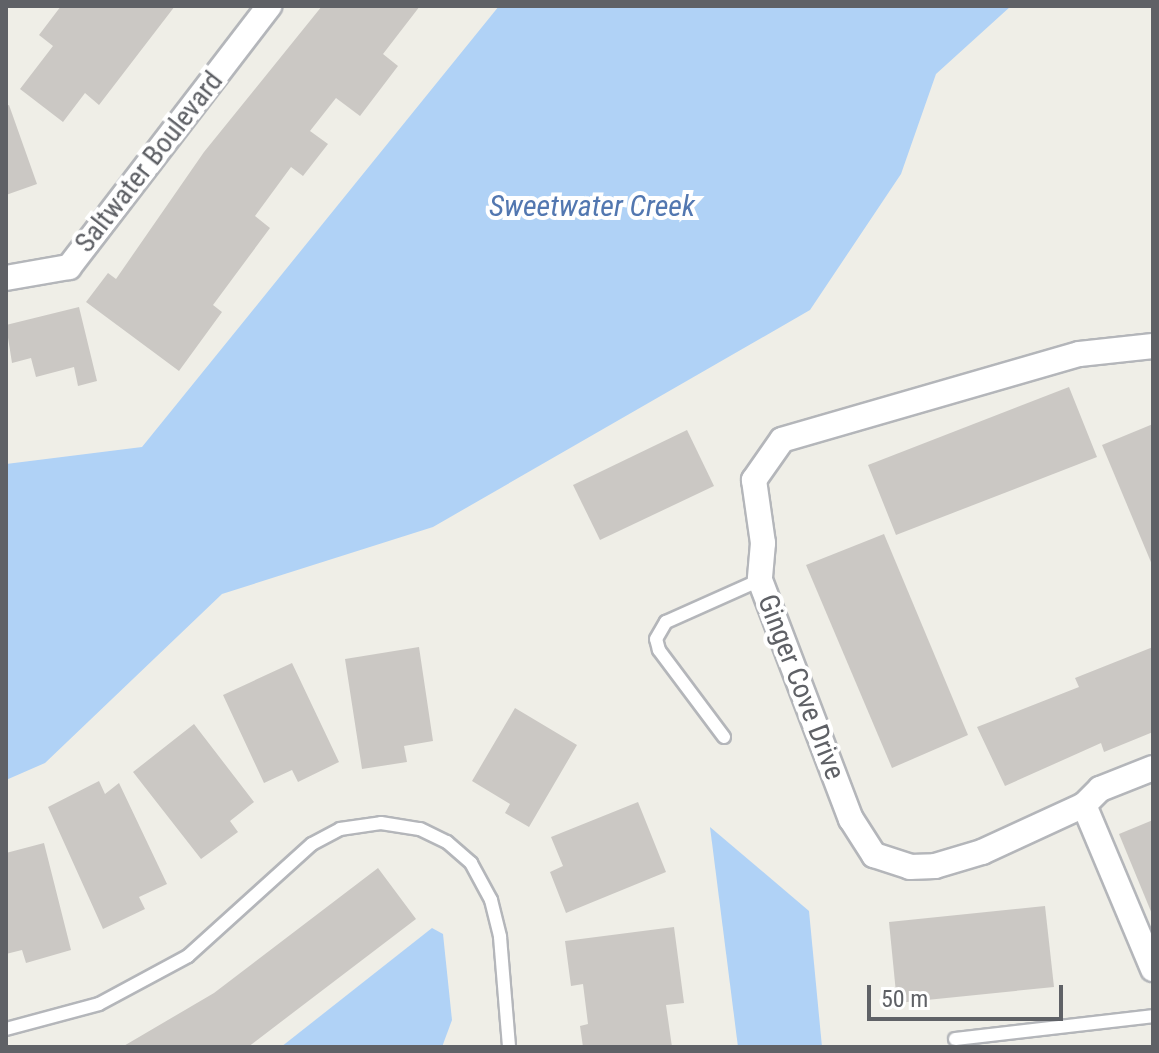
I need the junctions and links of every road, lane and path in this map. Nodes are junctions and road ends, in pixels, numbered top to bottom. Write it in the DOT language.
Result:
graph roads {
  1 [pos="269,6"];
  2 [pos="6,278"];
  3 [pos="1153,346"];
  4 [pos="760,580"];
  5 [pos="724,737"];
  6 [pos="1153,768"];
  7 [pos="1084,805"];
  8 [pos="1153,969"];
  9 [pos="1153,1016"];
  10 [pos="6,1029"];
  11 [pos="955,1039"];
  12 [pos="509,1047"];
  1 -- 2 [label="street, Saltwater Boulevard"];
  3 -- 4 [label="street, Ginger Cove Drive"];
  4 -- 5 [label="lane"];
  4 -- 7 [label="street, Ginger Cove Drive"];
  6 -- 7 [label="street, Ginger Cove Drive"];
  7 -- 8 [label="street"];
  9 -- 11 [label="lane"];
  10 -- 12 [label="lane"];
}
